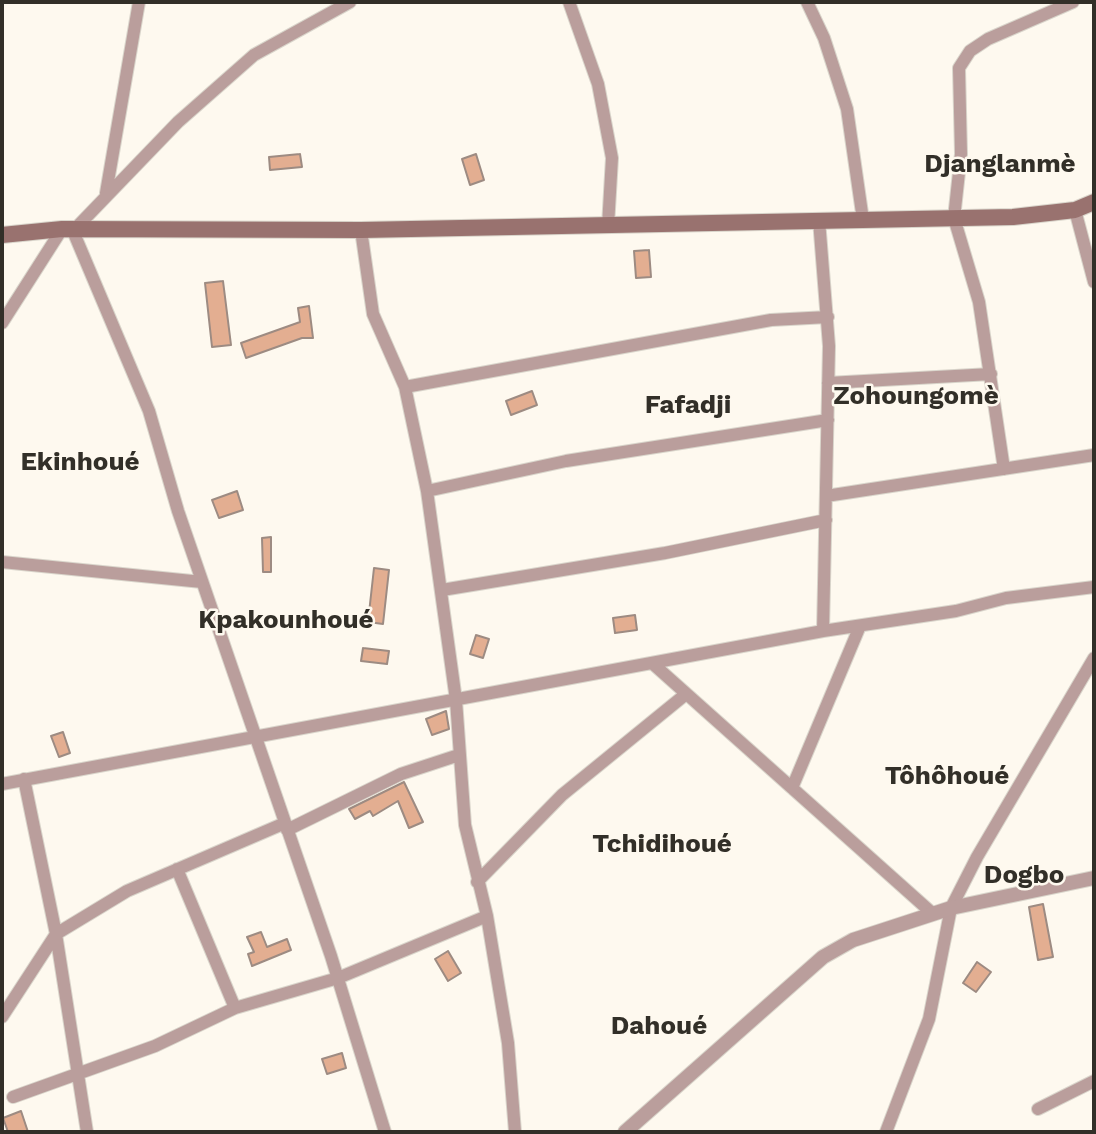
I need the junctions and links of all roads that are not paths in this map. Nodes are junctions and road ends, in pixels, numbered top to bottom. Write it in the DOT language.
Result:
graph roads {
  1 [pos="139,2"];
  2 [pos="350,2"];
  3 [pos="569,2"];
  4 [pos="807,2"];
  5 [pos="1073,2"];
  6 [pos="106,194"];
  7 [pos="1094,202"];
  8 [pos="1075,210"];
  9 [pos="954,218"];
  10 [pos="819,220"];
  11 [pos="863,220"];
  12 [pos="608,226"];
  13 [pos="67,230"];
  14 [pos="361,230"];
  15 [pos="2,235"];
  16 [pos="1094,282"];
  17 [pos="828,317"];
  18 [pos="2,323"];
  19 [pos="990,374"];
  20 [pos="828,383"];
  21 [pos="405,387"];
  22 [pos="828,420"];
  23 [pos="1094,455"];
  24 [pos="1004,469"];
  25 [pos="427,491"];
  26 [pos="826,496"];
  27 [pos="826,520"];
  28 [pos="2,562"];
  29 [pos="202,582"];
  30 [pos="1094,587"];
  31 [pos="442,590"];
  32 [pos="860,626"];
  33 [pos="823,631"];
  34 [pos="1094,658"];
  35 [pos="652,663"];
  36 [pos="686,694"];
  37 [pos="456,699"];
  38 [pos="256,735"];
  39 [pos="459,755"];
  40 [pos="24,779"];
  41 [pos="2,784"];
  42 [pos="792,788"];
  43 [pos="286,827"];
  44 [pos="177,869"];
  45 [pos="1094,878"];
  46 [pos="477,881"];
  47 [pos="951,908"];
  48 [pos="932,913"];
  49 [pos="486,916"];
  50 [pos="56,934"];
  51 [pos="338,978"];
  52 [pos="235,1008"];
  53 [pos="2,1017"];
  54 [pos="78,1073"];
  55 [pos="1094,1081"];
  56 [pos="13,1097"];
  57 [pos="1038,1109"];
  58 [pos="87,1132"];
  59 [pos="385,1132"];
  60 [pos="515,1132"];
  61 [pos="625,1132"];
  62 [pos="886,1132"];
  1 -- 6 [label="street"];
  2 -- 6 [label="street"];
  3 -- 12 [label="street"];
  4 -- 11 [label="street"];
  5 -- 9 [label="street"];
  6 -- 13 [label="street"];
  7 -- 8 [label="main road"];
  8 -- 9 [label="main road"];
  8 -- 16 [label="street"];
  9 -- 11 [label="main road"];
  9 -- 19 [label="street"];
  10 -- 11 [label="main road"];
  10 -- 12 [label="main road"];
  10 -- 17 [label="street"];
  12 -- 14 [label="main road"];
  13 -- 14 [label="main road"];
  13 -- 15 [label="main road"];
  13 -- 18 [label="street"];
  13 -- 29 [label="street"];
  14 -- 21 [label="street"];
  17 -- 20 [label="street"];
  17 -- 21 [label="street"];
  19 -- 20 [label="street"];
  19 -- 24 [label="street"];
  20 -- 22 [label="street"];
  21 -- 25 [label="street"];
  22 -- 25 [label="street"];
  22 -- 26 [label="street"];
  23 -- 24 [label="street"];
  24 -- 26 [label="street"];
  25 -- 31 [label="street"];
  26 -- 27 [label="street"];
  27 -- 31 [label="street"];
  27 -- 33 [label="street"];
  28 -- 29 [label="street"];
  29 -- 38 [label="street"];
  30 -- 32 [label="street"];
  31 -- 37 [label="street"];
  32 -- 33 [label="street"];
  32 -- 42 [label="street"];
  33 -- 35 [label="street"];
  34 -- 47 [label="street"];
  35 -- 36 [label="street"];
  35 -- 37 [label="street"];
  36 -- 42 [label="street"];
  36 -- 46 [label="street"];
  37 -- 38 [label="street"];
  37 -- 39 [label="street"];
  38 -- 40 [label="street"];
  38 -- 43 [label="street"];
  39 -- 43 [label="street"];
  39 -- 46 [label="street"];
  40 -- 41 [label="street"];
  40 -- 50 [label="street"];
  42 -- 48 [label="street"];
  43 -- 44 [label="street"];
  43 -- 51 [label="street"];
  44 -- 50 [label="street"];
  44 -- 52 [label="street"];
  45 -- 47 [label="street"];
  46 -- 49 [label="street"];
  47 -- 48 [label="street"];
  47 -- 62 [label="street"];
  48 -- 61 [label="street"];
  49 -- 51 [label="street"];
  49 -- 60 [label="street"];
  50 -- 53 [label="street"];
  50 -- 54 [label="street"];
  51 -- 52 [label="street"];
  51 -- 59 [label="street"];
  52 -- 54 [label="street"];
  54 -- 56 [label="street"];
  54 -- 58 [label="street"];
  55 -- 57 [label="street"];
}
